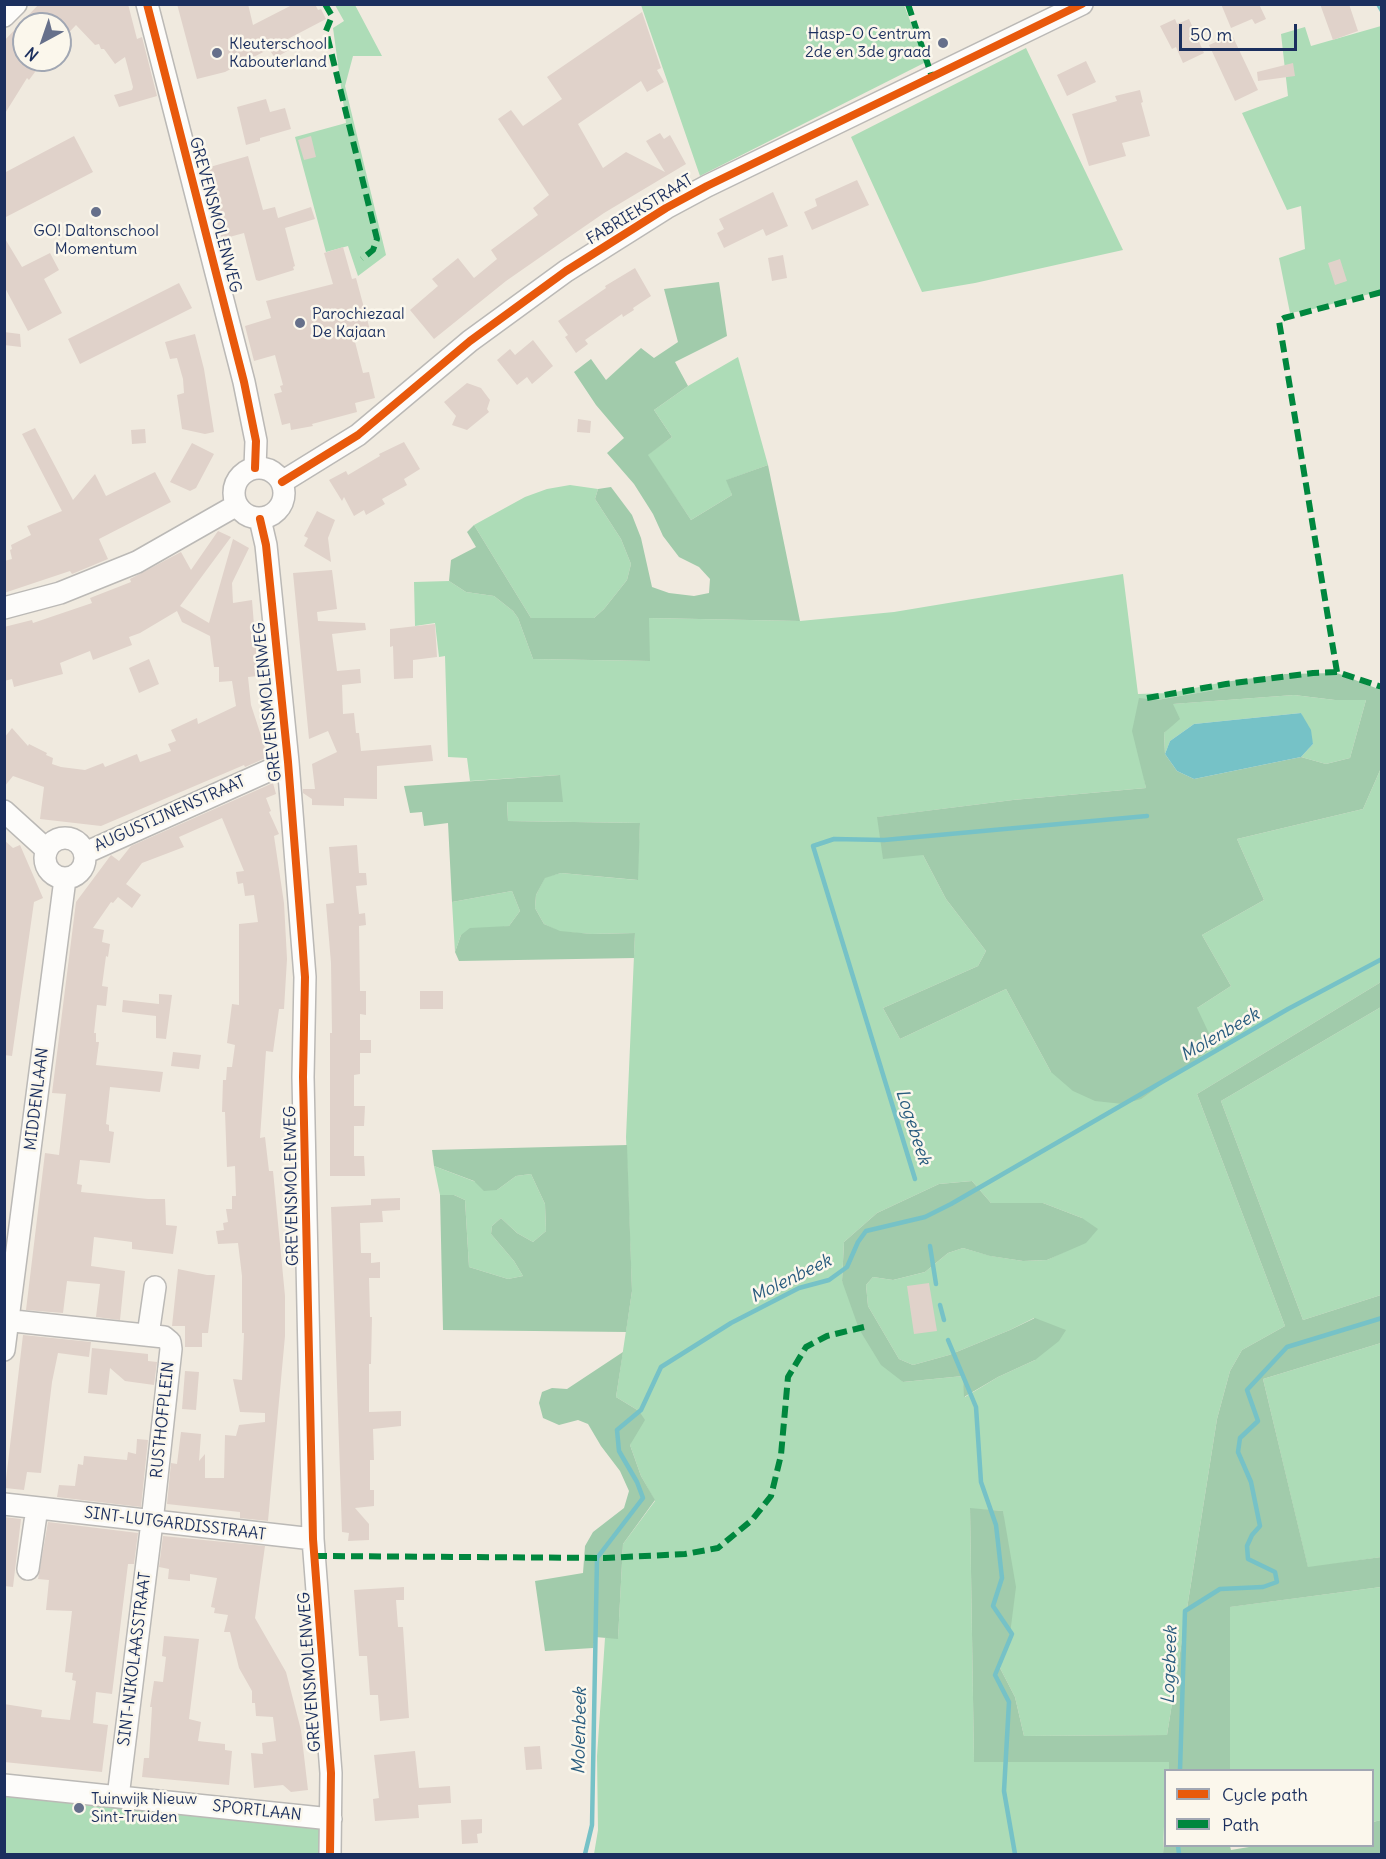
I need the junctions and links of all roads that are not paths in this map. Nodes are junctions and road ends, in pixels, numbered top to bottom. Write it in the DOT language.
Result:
graph roads {
  1 [pos="16,4"];
  2 [pos="147,4"];
  3 [pos="1082,4"];
  4 [pos="4,16"];
  5 [pos="255,468"];
  6 [pos="282,482"];
  7 [pos="237,506"];
  8 [pos="261,519"];
  9 [pos="4,608"];
  10 [pos="288,762"];
  11 [pos="4,811"];
  12 [pos="47,850"];
  13 [pos="85,853"];
  14 [pos="65,879"];
  15 [pos="155,1287"];
  16 [pos="6,1320"];
  17 [pos="148,1335"];
  18 [pos="4,1350"];
  19 [pos="4,1504"];
  20 [pos="37,1508"];
  21 [pos="152,1522"];
  22 [pos="314,1539"];
  23 [pos="28,1569"];
  24 [pos="4,1785"];
  25 [pos="118,1797"];
  26 [pos="331,1819"];
  27 [pos="330,1854"];
  1 -- 4 [label="street"];
  2 -- 5 [label="street, GREVENSMOLENWEG"];
  3 -- 6 [label="street, FABRIEKSTRAAT"];
  5 -- 6 [label="street"];
  5 -- 7 [label="street"];
  6 -- 8 [label="street"];
  7 -- 8 [label="street"];
  7 -- 9 [label="street"];
  8 -- 10 [label="street, GREVENSMOLENWEG"];
  10 -- 13 [label="street, AUGUSTIJNENSTRAAT"];
  10 -- 22 [label="street, GREVENSMOLENWEG"];
  11 -- 12 [label="street"];
  12 -- 13 [label="street"];
  12 -- 14 [label="street"];
  13 -- 14 [label="street"];
  14 -- 16 [label="street, MIDDENLAAN"];
  15 -- 17 [label="street"];
  16 -- 17 [label="street, RUSTHOFPLEIN"];
  16 -- 18 [label="street, MIDDENLAAN"];
  17 -- 21 [label="street, RUSTHOFPLEIN"];
  19 -- 20 [label="street, SINT-LUTGARDISSTRAAT"];
  20 -- 21 [label="street, SINT-LUTGARDISSTRAAT"];
  20 -- 23 [label="street"];
  21 -- 22 [label="street, SINT-LUTGARDISSTRAAT"];
  21 -- 25 [label="street, SINT-NIKOLAASSTRAAT"];
  22 -- 26 [label="street, GREVENSMOLENWEG"];
  24 -- 25 [label="street, SPORTLAAN"];
  25 -- 26 [label="street, SPORTLAAN"];
  26 -- 27 [label="street, GREVENSMOLENWEG"];
}
